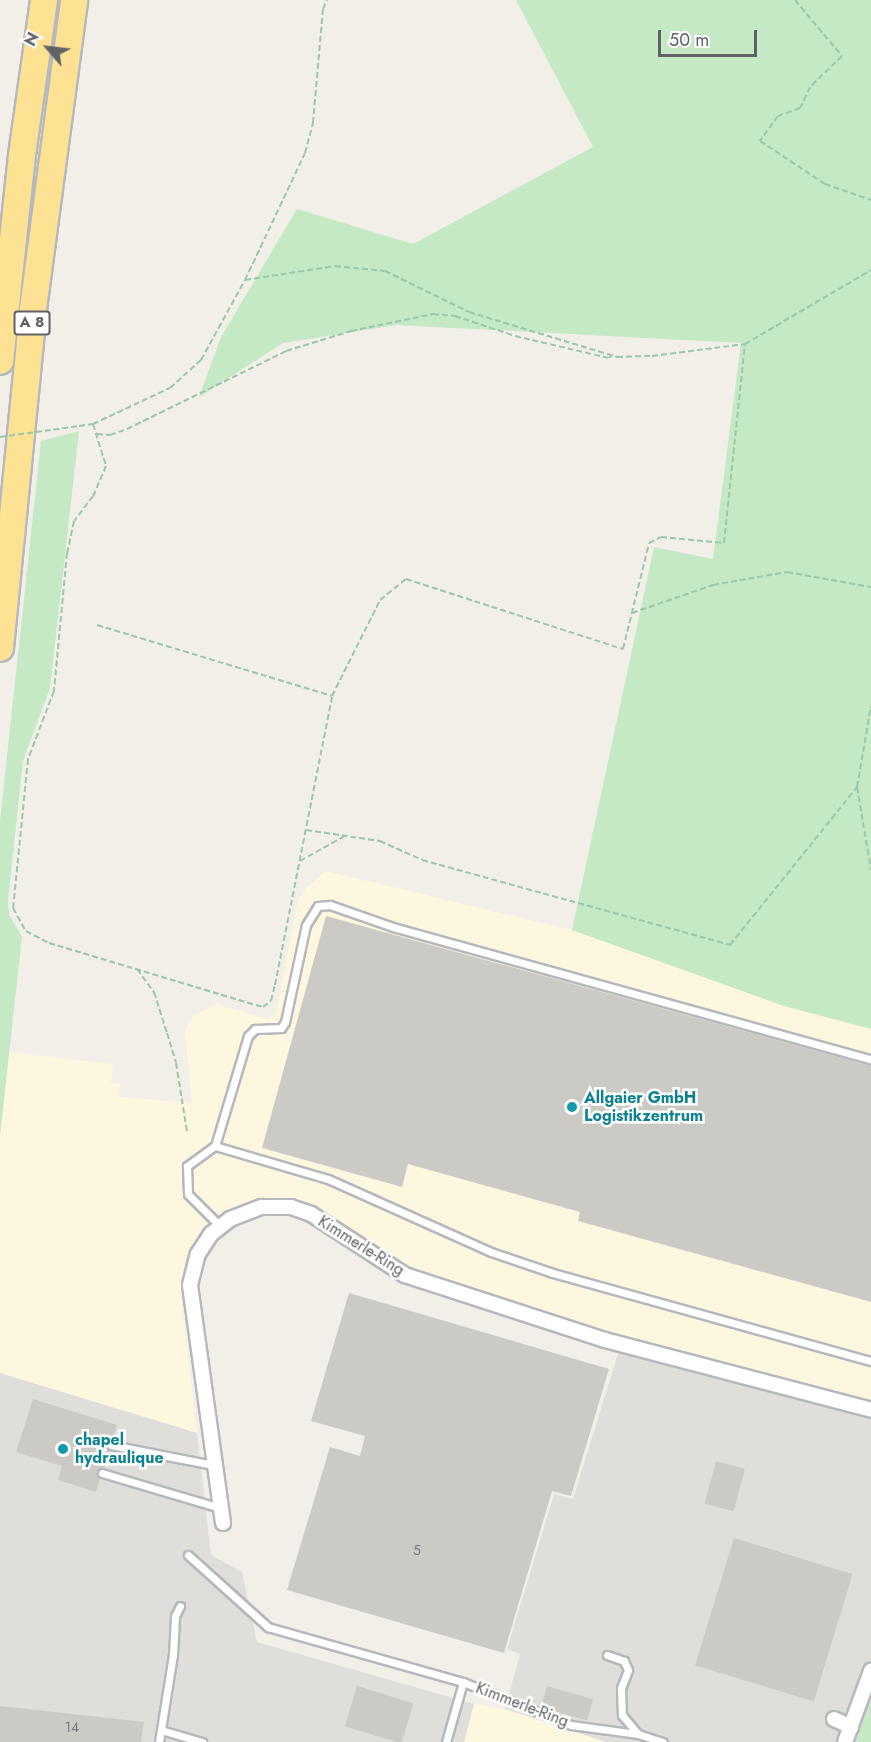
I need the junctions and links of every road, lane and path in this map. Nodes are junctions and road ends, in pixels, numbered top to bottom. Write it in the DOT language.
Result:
graph roads {
  1 [pos="44,0"];
  2 [pos="74,0"];
  3 [pos="327,0"];
  4 [pos="795,0"];
  5 [pos="871,200"];
  6 [pos="871,270"];
  7 [pos="245,280"];
  8 [pos="745,344"];
  9 [pos="612,355"];
  10 [pos="0,361"];
  11 [pos="93,424"];
  12 [pos="97,434"];
  13 [pos="0,437"];
  14 [pos="871,587"];
  15 [pos="632,612"];
  16 [pos="97,625"];
  17 [pos="0,648"];
  18 [pos="332,696"];
  19 [pos="871,706"];
  20 [pos="857,787"];
  21 [pos="306,831"];
  22 [pos="346,836"];
  23 [pos="300,861"];
  24 [pos="871,870"];
  25 [pos="135,967"];
  26 [pos="871,1060"];
  27 [pos="187,1132"];
  28 [pos="215,1146"];
  29 [pos="220,1226"];
  30 [pos="871,1361"];
  31 [pos="871,1410"];
  32 [pos="111,1445"];
  33 [pos="213,1465"];
  34 [pos="102,1473"];
  35 [pos="220,1508"];
  36 [pos="223,1523"];
  37 [pos="188,1555"];
  38 [pos="180,1605"];
  39 [pos="607,1655"];
  40 [pos="871,1671"];
  41 [pos="463,1682"];
  42 [pos="834,1719"];
  43 [pos="851,1727"];
  44 [pos="161,1730"];
  45 [pos="638,1734"];
  46 [pos="159,1742"];
  47 [pos="202,1742"];
  48 [pos="446,1742"];
  49 [pos="663,1742"];
  50 [pos="844,1742"];
  1 -- 10 [label="highway, A 8"];
  2 -- 17 [label="highway, A 8"];
  3 -- 7 [label="path"];
  4 -- 5 [label="path"];
  6 -- 8 [label="path"];
  7 -- 9 [label="path"];
  7 -- 11 [label="path"];
  8 -- 9 [label="path"];
  8 -- 15 [label="path"];
  9 -- 12 [label="path"];
  11 -- 12 [label="path"];
  11 -- 13 [label="path, bridge"];
  12 -- 25 [label="path"];
  14 -- 15 [label="path"];
  15 -- 18 [label="path"];
  16 -- 18 [label="path"];
  18 -- 21 [label="path"];
  19 -- 20 [label="path"];
  20 -- 22 [label="path"];
  20 -- 24 [label="path"];
  21 -- 22 [label="path"];
  21 -- 23 [label="path"];
  22 -- 23 [label="path"];
  23 -- 25 [label="path"];
  25 -- 27 [label="path"];
  26 -- 28 [label="lane"];
  28 -- 29 [label="lane"];
  28 -- 30 [label="lane"];
  29 -- 31 [label="street, Kimmerle-Ring"];
  29 -- 33 [label="street, Kimmerle-Ring"];
  32 -- 33 [label="lane"];
  33 -- 35 [label="street, Kimmerle-Ring"];
  34 -- 35 [label="lane"];
  35 -- 36 [label="street, Kimmerle-Ring"];
  37 -- 41 [label="lane, Kimmerle-Ring"];
  38 -- 44 [label="lane"];
  39 -- 45 [label="lane"];
  40 -- 43 [label="street"];
  41 -- 45 [label="lane, Kimmerle-Ring"];
  41 -- 48 [label="lane"];
  42 -- 43 [label="street"];
  43 -- 50 [label="street"];
  44 -- 46 [label="lane"];
  44 -- 47 [label="lane"];
  45 -- 49 [label="lane, Kimmerle-Ring"];
}
